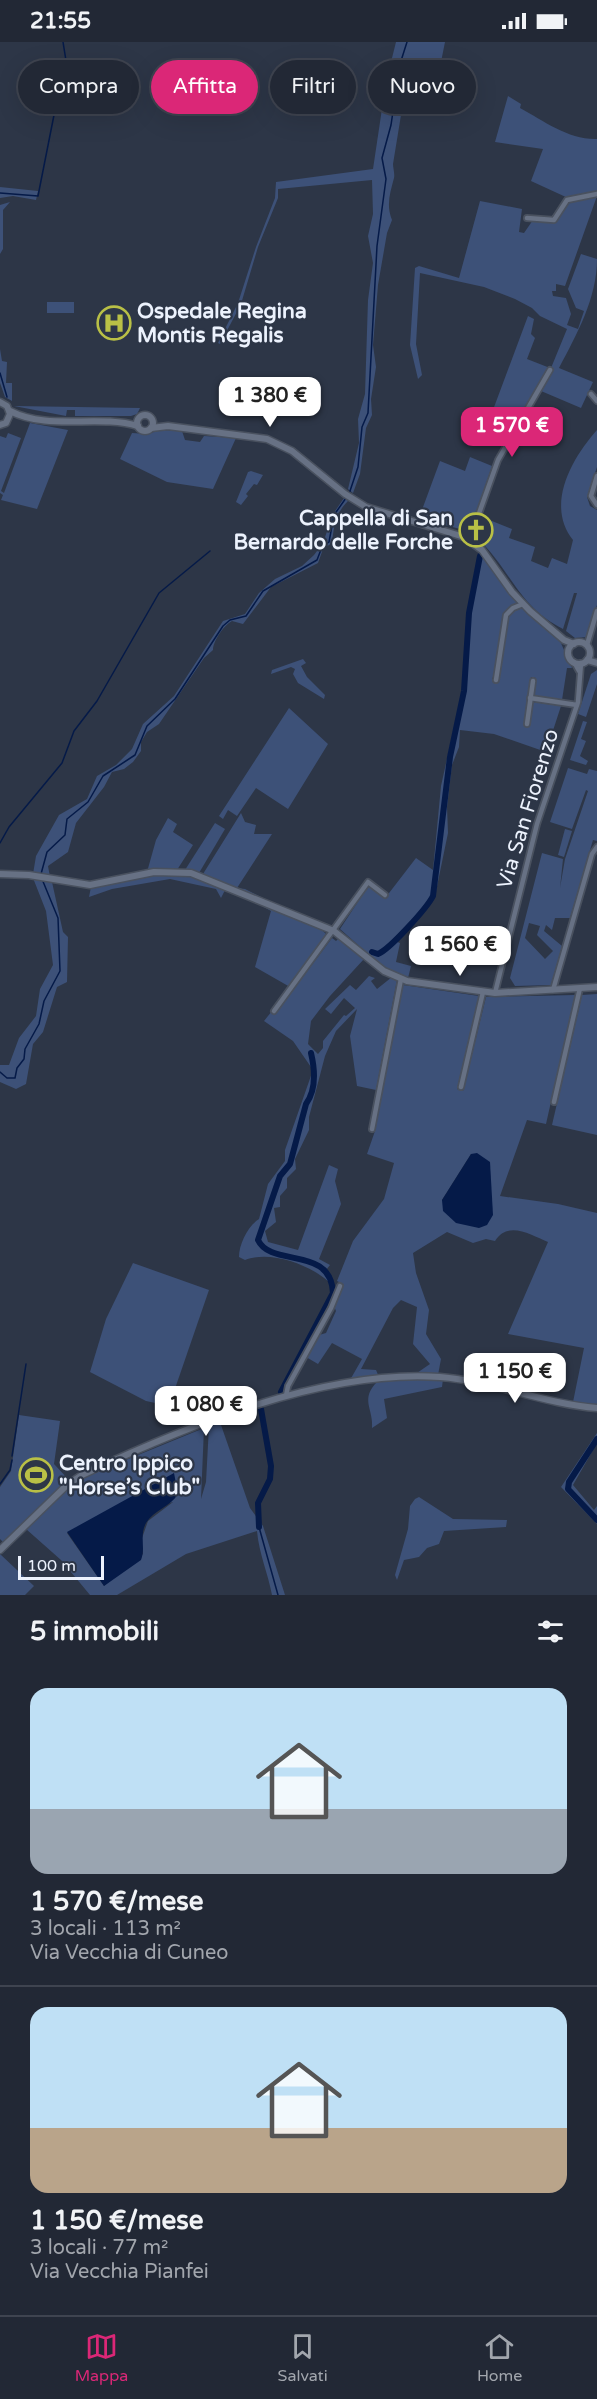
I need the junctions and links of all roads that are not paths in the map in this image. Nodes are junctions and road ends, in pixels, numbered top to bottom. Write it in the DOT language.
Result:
graph roads {
  1 [pos="597,194"];
  2 [pos="527,218"];
  3 [pos="550,370"];
  4 [pos="591,394"];
  5 [pos="1,401"];
  6 [pos="597,401"];
  7 [pos="10,415"];
  8 [pos="152,420"];
  9 [pos="138,423"];
  10 [pos="0,425"];
  11 [pos="168,426"];
  12 [pos="151,428"];
  13 [pos="597,476"];
  14 [pos="597,505"];
  15 [pos="460,536"];
  16 [pos="523,604"];
  17 [pos="597,611"];
  18 [pos="585,644"];
  19 [pos="571,647"];
  20 [pos="583,660"];
  21 [pos="597,663"];
  22 [pos="496,680"];
  23 [pos="533,681"];
  24 [pos="530,698"];
  25 [pos="577,705"];
  26 [pos="527,724"];
  27 [pos="597,847"];
  28 [pos="0,874"];
  29 [pos="386,895"];
  30 [pos="334,931"];
  31 [pos="401,979"];
  32 [pos="597,987"];
  33 [pos="580,988"];
  34 [pos="553,990"];
  35 [pos="483,992"];
  36 [pos="495,993"];
  37 [pos="274,1011"];
  38 [pos="461,1087"];
  39 [pos="554,1102"];
  40 [pos="372,1130"];
  41 [pos="340,1286"];
  42 [pos="286,1396"];
  43 [pos="597,1408"];
  44 [pos="0,1550"];
  1 -- 2 [label="street"];
  3 -- 15 [label="street"];
  4 -- 6 [label="street"];
  5 -- 7 [label="street"];
  7 -- 9 [label="street"];
  7 -- 10 [label="street"];
  8 -- 9 [label="street"];
  8 -- 11 [label="street"];
  8 -- 12 [label="street"];
  9 -- 12 [label="street"];
  11 -- 12 [label="street"];
  11 -- 15 [label="street"];
  13 -- 14 [label="street"];
  15 -- 16 [label="street"];
  16 -- 19 [label="street"];
  16 -- 22 [label="street"];
  17 -- 18 [label="street"];
  18 -- 19 [label="street"];
  18 -- 20 [label="street"];
  19 -- 20 [label="street"];
  20 -- 21 [label="street"];
  20 -- 25 [label="street, Via San Fiorenzo"];
  23 -- 24 [label="street, Via San Fiorenzo"];
  24 -- 25 [label="street, Via San Fiorenzo"];
  24 -- 26 [label="street, Via San Fiorenzo"];
  25 -- 36 [label="street, Via San Fiorenzo"];
  27 -- 34 [label="street"];
  28 -- 30 [label="street"];
  29 -- 30 [label="street"];
  30 -- 31 [label="street"];
  30 -- 37 [label="street"];
  31 -- 35 [label="street"];
  31 -- 40 [label="street"];
  32 -- 33 [label="street"];
  33 -- 34 [label="street"];
  33 -- 39 [label="street"];
  34 -- 36 [label="street"];
  35 -- 36 [label="street"];
  35 -- 38 [label="street"];
  41 -- 42 [label="street"];
  42 -- 43 [label="street"];
  42 -- 44 [label="street"];
}
